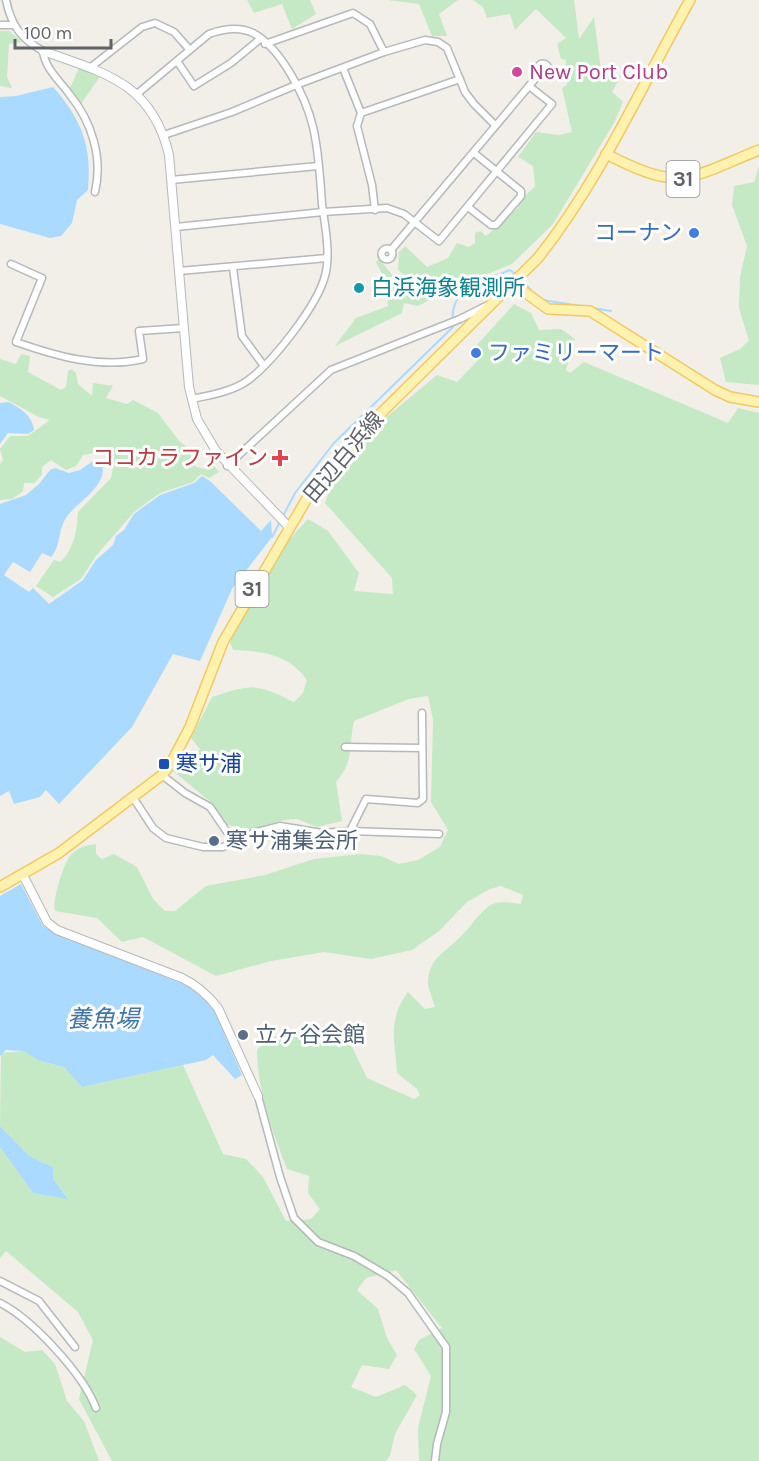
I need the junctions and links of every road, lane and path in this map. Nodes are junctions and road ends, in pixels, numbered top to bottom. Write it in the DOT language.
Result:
graph roads {
  1 [pos="6,0"];
  2 [pos="690,0"];
  3 [pos="0,25"];
  4 [pos="13,25"];
  5 [pos="260,39"];
  6 [pos="266,44"];
  7 [pos="189,49"];
  8 [pos="43,51"];
  9 [pos="384,52"];
  10 [pos="177,61"];
  11 [pos="91,67"];
  12 [pos="343,68"];
  13 [pos="540,74"];
  14 [pos="460,79"];
  15 [pos="296,85"];
  16 [pos="529,86"];
  17 [pos="137,94"];
  18 [pos="361,113"];
  19 [pos="495,125"];
  20 [pos="164,135"];
  21 [pos="759,150"];
  22 [pos="474,153"];
  23 [pos="606,154"];
  24 [pos="318,166"];
  25 [pos="497,172"];
  26 [pos="171,180"];
  27 [pos="95,192"];
  28 [pos="468,207"];
  29 [pos="375,210"];
  30 [pos="323,212"];
  31 [pos="415,221"];
  32 [pos="176,227"];
  33 [pos="391,250"];
  34 [pos="327,258"];
  35 [pos="11,264"];
  36 [pos="233,268"];
  37 [pos="179,271"];
  38 [pos="512,283"];
  39 [pos="492,303"];
  40 [pos="184,328"];
  41 [pos="264,366"];
  42 [pos="192,399"];
  43 [pos="759,402"];
  44 [pos="227,466"];
  45 [pos="286,525"];
  46 [pos="422,713"];
  47 [pos="345,747"];
  48 [pos="422,748"];
  49 [pos="162,775"];
  50 [pos="134,799"];
  51 [pos="350,831"];
  52 [pos="439,834"];
  53 [pos="239,840"];
  54 [pos="23,875"];
  55 [pos="0,887"];
  56 [pos="258,1096"];
  57 [pos="0,1281"];
  58 [pos="0,1303"];
  59 [pos="75,1347"];
  60 [pos="96,1408"];
  61 [pos="435,1461"];
  1 -- 4 [label="street"];
  2 -- 23 [label="main road, 田辺白浜線"];
  3 -- 4 [label="street"];
  4 -- 8 [label="street"];
  5 -- 6 [label="street"];
  5 -- 7 [label="street"];
  5 -- 10 [label="street"];
  6 -- 9 [label="street"];
  6 -- 15 [label="street"];
  7 -- 10 [label="street"];
  7 -- 11 [label="street"];
  8 -- 11 [label="street"];
  8 -- 27 [label="street"];
  9 -- 12 [label="street"];
  9 -- 14 [label="street"];
  10 -- 17 [label="street"];
  11 -- 17 [label="street"];
  12 -- 15 [label="street"];
  12 -- 18 [label="street"];
  13 -- 16 [label="street"];
  14 -- 18 [label="street"];
  14 -- 19 [label="street"];
  15 -- 20 [label="street"];
  15 -- 24 [label="street"];
  16 -- 19 [label="street"];
  16 -- 25 [label="street"];
  17 -- 20 [label="street"];
  18 -- 29 [label="street"];
  19 -- 22 [label="street"];
  20 -- 26 [label="street"];
  21 -- 23 [label="main road, 31"];
  22 -- 25 [label="street"];
  22 -- 31 [label="street"];
  23 -- 38 [label="main road, 田辺白浜線 / 31"];
  24 -- 26 [label="street"];
  24 -- 30 [label="street"];
  25 -- 28 [label="street"];
  25 -- 28 [label="street"];
  26 -- 32 [label="street"];
  28 -- 31 [label="street"];
  29 -- 30 [label="street"];
  29 -- 31 [label="street"];
  30 -- 32 [label="street"];
  30 -- 34 [label="street"];
  31 -- 33 [label="street"];
  32 -- 37 [label="street"];
  34 -- 36 [label="street"];
  34 -- 41 [label="street"];
  35 -- 40 [label="street"];
  36 -- 37 [label="street"];
  36 -- 41 [label="street"];
  37 -- 40 [label="street"];
  38 -- 39 [label="main road, 田辺白浜線 / 31"];
  38 -- 43 [label="main road"];
  39 -- 44 [label="street"];
  39 -- 45 [label="main road, 田辺白浜線 / 31"];
  40 -- 42 [label="street"];
  41 -- 42 [label="street"];
  42 -- 44 [label="street"];
  44 -- 45 [label="street"];
  45 -- 49 [label="main road, 田辺白浜線 / 31"];
  46 -- 48 [label="street"];
  47 -- 48 [label="street"];
  48 -- 51 [label="street"];
  49 -- 50 [label="main road, 田辺白浜線 / 31"];
  49 -- 53 [label="street"];
  50 -- 53 [label="street"];
  50 -- 54 [label="main road, 田辺白浜線 / 31"];
  51 -- 52 [label="street"];
  51 -- 53 [label="street"];
  54 -- 55 [label="main road, 田辺白浜線 / 31"];
  54 -- 56 [label="street"];
  56 -- 61 [label="street"];
  57 -- 59 [label="street"];
  58 -- 60 [label="street"];
}
